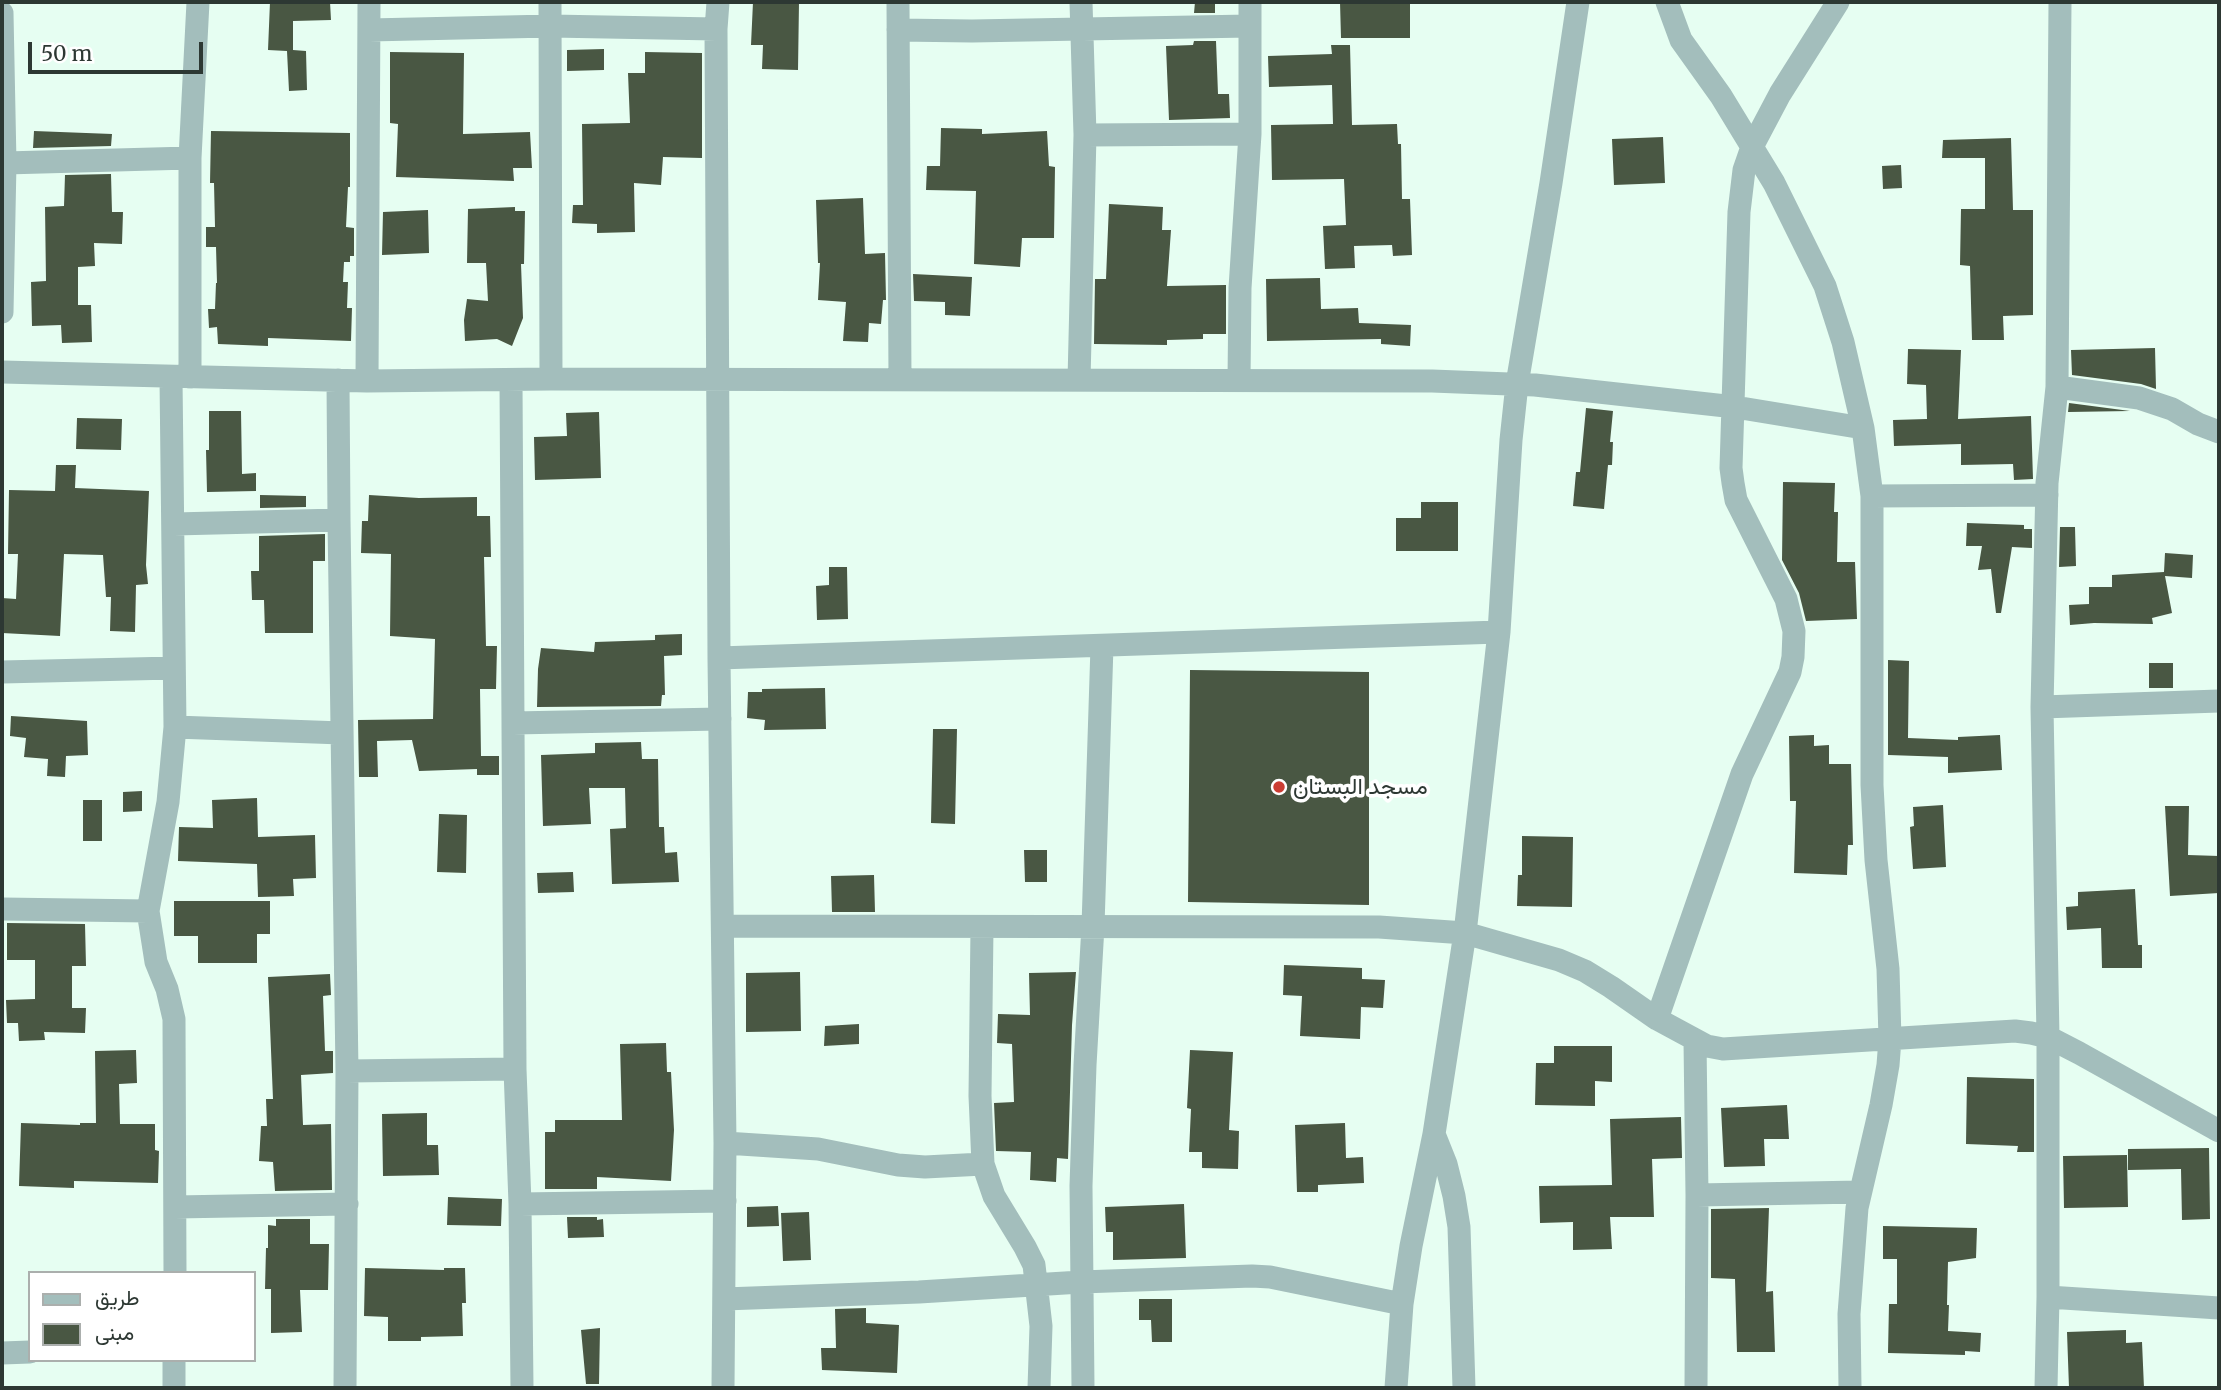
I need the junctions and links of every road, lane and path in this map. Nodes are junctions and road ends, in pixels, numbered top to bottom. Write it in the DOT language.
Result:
graph roads {
  1 [pos="198,2"];
  2 [pos="369,2"];
  3 [pos="550,2"];
  4 [pos="718,2"];
  5 [pos="898,2"];
  6 [pos="1081,2"];
  7 [pos="1250,2"];
  8 [pos="1578,2"];
  9 [pos="1667,2"];
  10 [pos="1838,2"];
  11 [pos="2060,2"];
  12 [pos="2,13"];
  13 [pos="551,26"];
  14 [pos="1249,26"];
  15 [pos="716,29"];
  16 [pos="1082,29"];
  17 [pos="369,30"];
  18 [pos="898,30"];
  19 [pos="1250,134"];
  20 [pos="1085,135"];
  21 [pos="1752,147"];
  22 [pos="190,159"];
  23 [pos="5,163"];
  24 [pos="2,312"];
  25 [pos="2,372"];
  26 [pos="181,377"];
  27 [pos="551,379"];
  28 [pos="338,380"];
  29 [pos="717,380"];
  30 [pos="900,380"];
  31 [pos="1079,380"];
  32 [pos="1239,380"];
  33 [pos="367,381"];
  34 [pos="511,381"];
  35 [pos="1517,384"];
  36 [pos="2057,387"];
  37 [pos="1735,407"];
  38 [pos="1863,428"];
  39 [pos="2219,432"];
  40 [pos="2047,495"];
  41 [pos="1872,496"];
  42 [pos="339,520"];
  43 [pos="174,524"];
  44 [pos="1499,632"];
  45 [pos="1102,646"];
  46 [pos="719,658"];
  47 [pos="174,668"];
  48 [pos="2,672"];
  49 [pos="2219,701"];
  50 [pos="2042,707"];
  51 [pos="720,719"];
  52 [pos="513,723"];
  53 [pos="175,727"];
  54 [pos="342,733"];
  55 [pos="2,909"];
  56 [pos="148,911"];
  57 [pos="723,926"];
  58 [pos="1093,926"];
  59 [pos="982,927"];
  60 [pos="1465,933"];
  61 [pos="1657,1019"];
  62 [pos="2048,1037"];
  63 [pos="1890,1039"];
  64 [pos="1695,1041"];
  65 [pos="515,1069"];
  66 [pos="347,1072"];
  67 [pos="2219,1131"];
  68 [pos="1434,1134"];
  69 [pos="725,1143"];
  70 [pos="983,1164"];
  71 [pos="1860,1192"];
  72 [pos="1697,1195"];
  73 [pos="725,1201"];
  74 [pos="347,1204"];
  75 [pos="520,1204"];
  76 [pos="175,1207"];
  77 [pos="175,1271"];
  78 [pos="1081,1282"];
  79 [pos="1037,1285"];
  80 [pos="2048,1297"];
  81 [pos="724,1298"];
  82 [pos="1402,1304"];
  83 [pos="2219,1308"];
  84 [pos="28,1352"];
  85 [pos="2,1353"];
  86 [pos="174,1362"];
  87 [pos="174,1388"];
  88 [pos="345,1388"];
  89 [pos="522,1388"];
  90 [pos="723,1388"];
  91 [pos="1039,1388"];
  92 [pos="1083,1388"];
  93 [pos="1396,1388"];
  94 [pos="1464,1388"];
  95 [pos="1696,1388"];
  96 [pos="1850,1388"];
  97 [pos="2046,1388"];
  1 -- 22 [label="street"];
  2 -- 17 [label="street"];
  3 -- 13 [label="street"];
  4 -- 15 [label="street"];
  5 -- 18 [label="street"];
  6 -- 16 [label="street"];
  7 -- 14 [label="street"];
  8 -- 35 [label="street"];
  9 -- 21 [label="street"];
  10 -- 21 [label="street"];
  11 -- 36 [label="street"];
  12 -- 23 [label="street"];
  13 -- 15 [label="street"];
  13 -- 17 [label="street"];
  13 -- 27 [label="street"];
  14 -- 16 [label="street"];
  14 -- 19 [label="street"];
  15 -- 29 [label="street"];
  16 -- 18 [label="street"];
  16 -- 20 [label="street"];
  17 -- 33 [label="street"];
  18 -- 30 [label="street"];
  19 -- 20 [label="street"];
  19 -- 32 [label="street"];
  20 -- 31 [label="street"];
  21 -- 37 [label="street"];
  21 -- 38 [label="street"];
  22 -- 23 [label="street"];
  22 -- 26 [label="street"];
  23 -- 24 [label="street"];
  25 -- 26 [label="street"];
  26 -- 28 [label="street"];
  26 -- 43 [label="street"];
  27 -- 29 [label="street"];
  27 -- 34 [label="street"];
  28 -- 33 [label="street"];
  28 -- 42 [label="street"];
  29 -- 30 [label="street"];
  29 -- 46 [label="street"];
  30 -- 31 [label="street"];
  31 -- 32 [label="street"];
  32 -- 35 [label="street"];
  33 -- 34 [label="street"];
  34 -- 52 [label="street"];
  35 -- 37 [label="street"];
  35 -- 44 [label="street"];
  36 -- 39 [label="street"];
  36 -- 40 [label="street"];
  37 -- 38 [label="street"];
  37 -- 61 [label="street"];
  38 -- 41 [label="street"];
  40 -- 41 [label="street"];
  40 -- 50 [label="street"];
  41 -- 63 [label="street"];
  42 -- 43 [label="street"];
  42 -- 54 [label="street"];
  43 -- 47 [label="street"];
  44 -- 45 [label="street"];
  44 -- 60 [label="street"];
  45 -- 46 [label="street"];
  45 -- 58 [label="street"];
  46 -- 51 [label="street"];
  47 -- 48 [label="street"];
  47 -- 53 [label="street"];
  49 -- 50 [label="street"];
  50 -- 62 [label="street"];
  51 -- 52 [label="street"];
  51 -- 57 [label="street"];
  52 -- 65 [label="street"];
  53 -- 54 [label="street"];
  53 -- 56 [label="street"];
  54 -- 66 [label="street"];
  55 -- 56 [label="street"];
  56 -- 76 [label="street"];
  57 -- 59 [label="street"];
  57 -- 69 [label="street"];
  58 -- 59 [label="street"];
  58 -- 60 [label="street"];
  58 -- 78 [label="street"];
  59 -- 70 [label="street"];
  60 -- 61 [label="street"];
  60 -- 68 [label="street"];
  61 -- 64 [label="street"];
  62 -- 63 [label="street"];
  62 -- 67 [label="street"];
  62 -- 80 [label="street"];
  63 -- 64 [label="street"];
  63 -- 71 [label="street"];
  64 -- 72 [label="street"];
  65 -- 66 [label="street"];
  65 -- 75 [label="street"];
  66 -- 74 [label="street"];
  68 -- 82 [label="street"];
  68 -- 94 [label="street"];
  69 -- 70 [label="street"];
  69 -- 73 [label="street"];
  70 -- 79 [label="street"];
  71 -- 72 [label="street"];
  71 -- 96 [label="street"];
  72 -- 95 [label="street"];
  73 -- 75 [label="street"];
  73 -- 81 [label="street"];
  74 -- 76 [label="street"];
  74 -- 88 [label="street"];
  75 -- 89 [label="street"];
  76 -- 77 [label="street"];
  78 -- 79 [label="street"];
  78 -- 82 [label="street"];
  78 -- 92 [label="street"];
  79 -- 81 [label="street"];
  79 -- 91 [label="street"];
  80 -- 83 [label="street"];
  80 -- 97 [label="street"];
  81 -- 90 [label="street"];
  82 -- 93 [label="street"];
  84 -- 85 [label="street"];
  86 -- 87 [label="street"];
}
